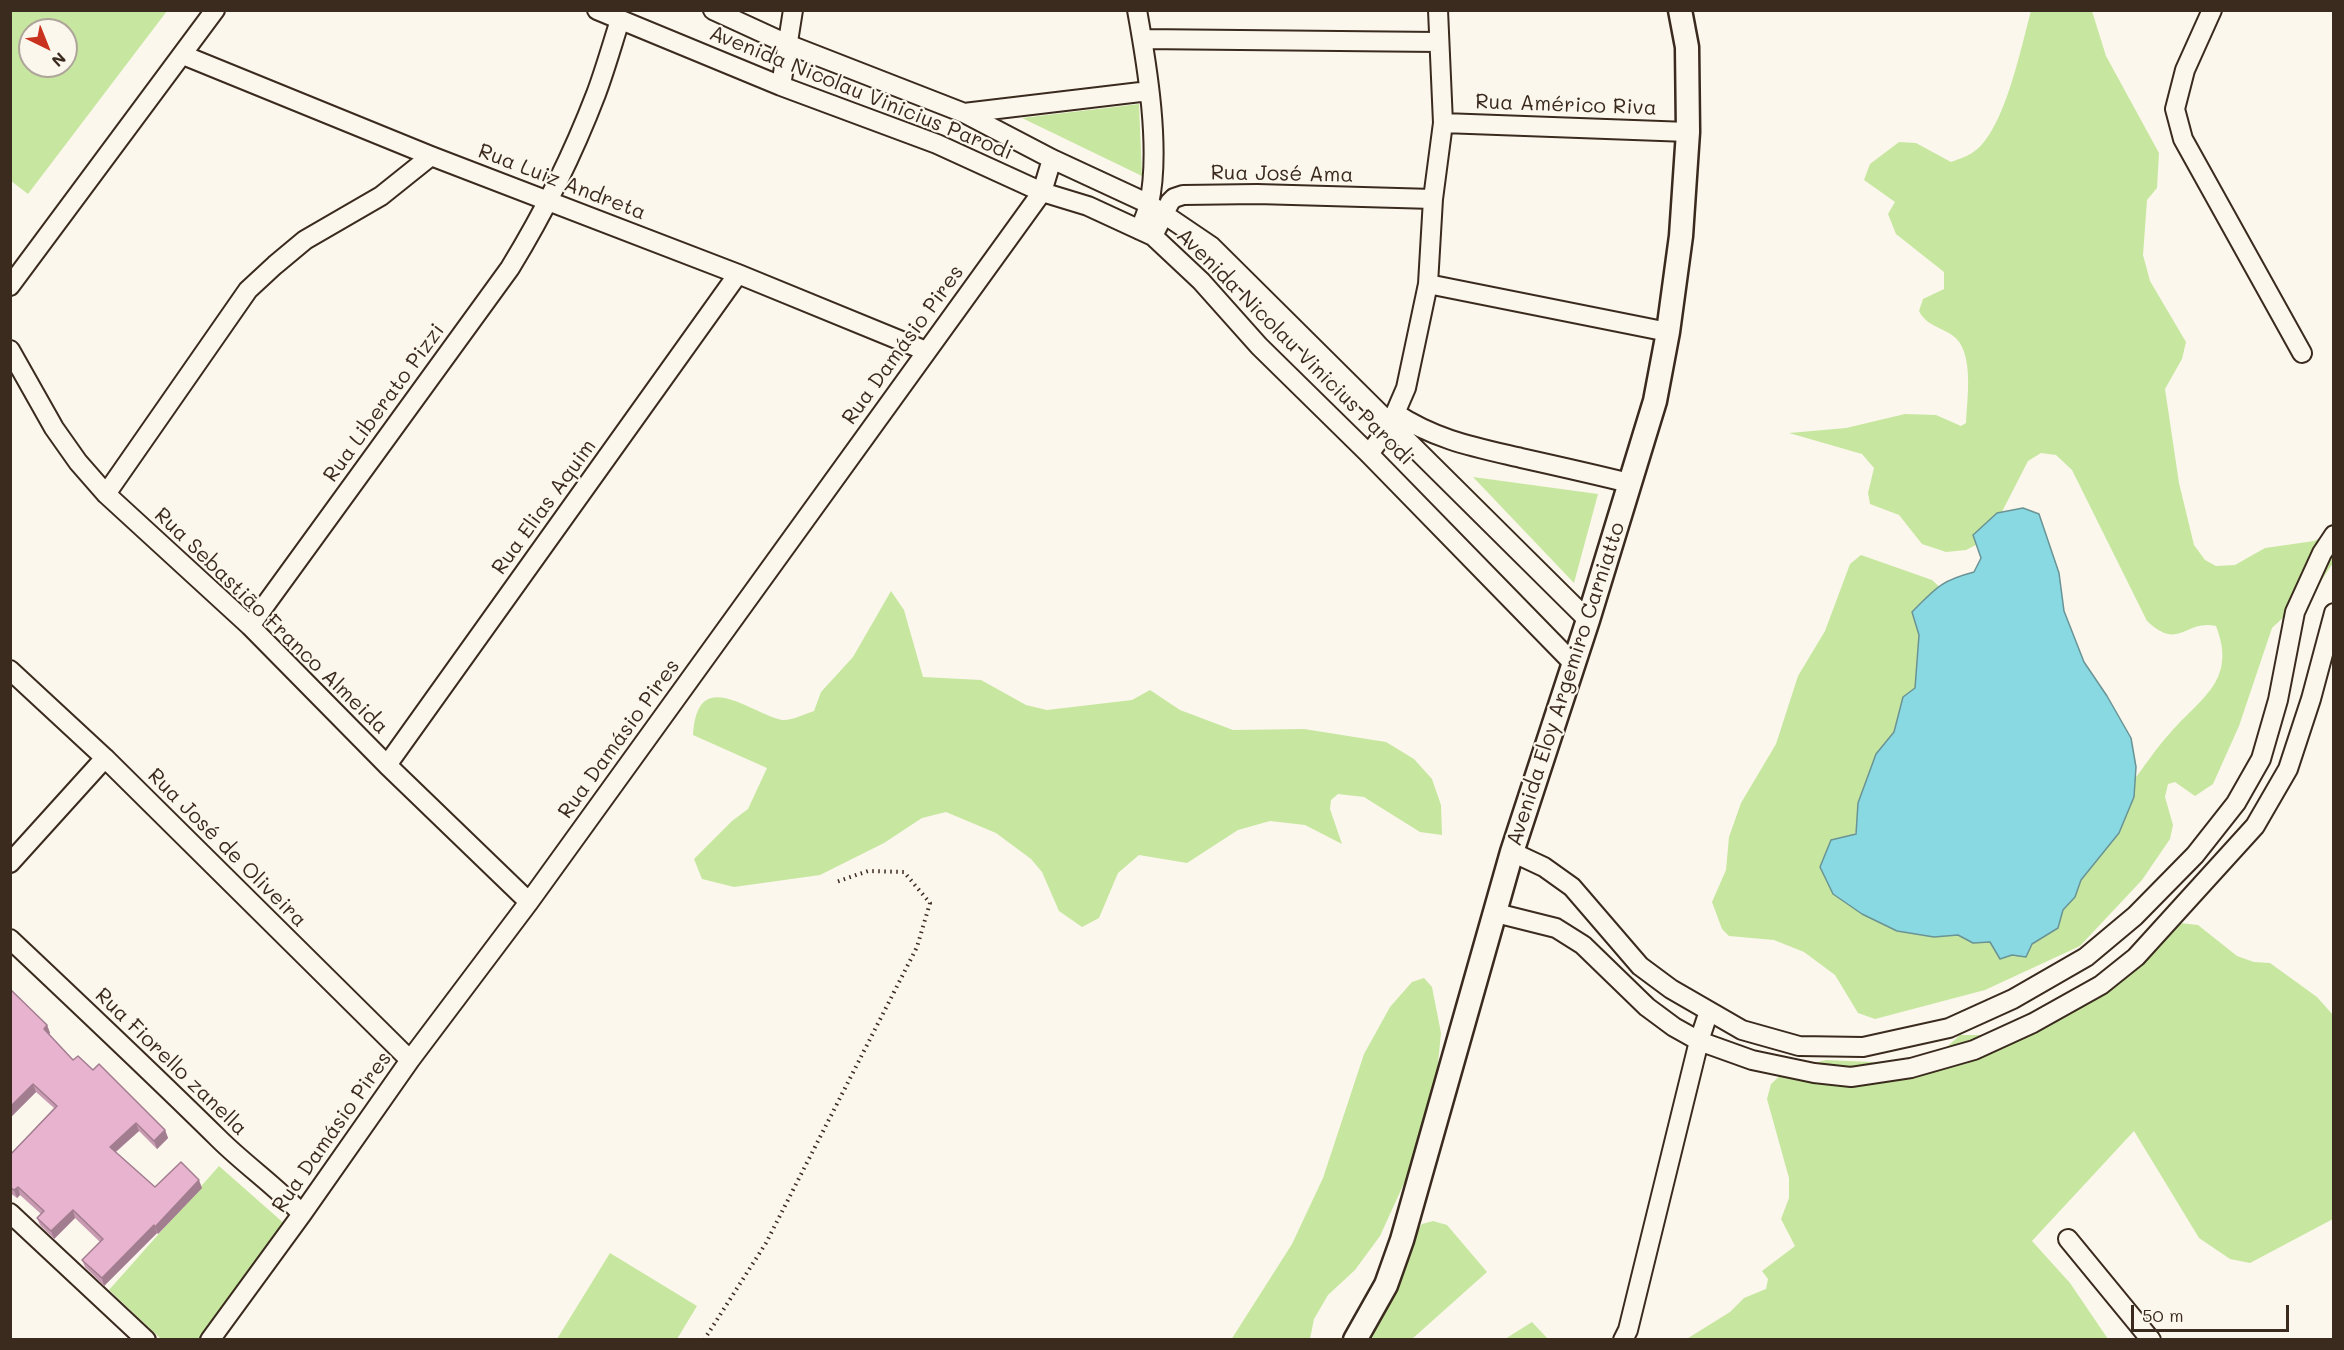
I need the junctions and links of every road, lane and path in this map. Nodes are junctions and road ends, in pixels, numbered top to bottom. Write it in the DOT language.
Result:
graph roads {
  1 [pos="215,10"];
  2 [pos="597,10"];
  3 [pos="713,10"];
  4 [pos="793,10"];
  5 [pos="1137,10"];
  6 [pos="1438,10"];
  7 [pos="1680,10"];
  8 [pos="2212,10"];
  9 [pos="620,20"];
  10 [pos="1142,39"];
  11 [pos="1438,42"];
  12 [pos="787,44"];
  13 [pos="183,55"];
  14 [pos="781,86"];
  15 [pos="1149,91"];
  16 [pos="963,113"];
  17 [pos="1443,123"];
  18 [pos="1688,132"];
  19 [pos="431,156"];
  20 [pos="1052,159"];
  21 [pos="1042,192"];
  22 [pos="1433,199"];
  23 [pos="547,201"];
  24 [pos="1157,208"];
  25 [pos="1147,233"];
  26 [pos="738,274"];
  27 [pos="1428,284"];
  28 [pos="10,286"];
  29 [pos="1668,332"];
  30 [pos="10,350"];
  31 [pos="926,351"];
  32 [pos="2302,353"];
  33 [pos="1393,419"];
  34 [pos="1368,454"];
  35 [pos="1629,483"];
  36 [pos="106,494"];
  37 [pos="2334,535"];
  38 [pos="2334,613"];
  39 [pos="1588,620"];
  40 [pos="250,626"];
  41 [pos="1573,663"];
  42 [pos="10,670"];
  43 [pos="105,758"];
  44 [pos="387,765"];
  45 [pos="1512,852"];
  46 [pos="10,863"];
  47 [pos="836,882"];
  48 [pos="529,902"];
  49 [pos="1496,913"];
  50 [pos="10,939"];
  51 [pos="1709,1011"];
  52 [pos="1699,1041"];
  53 [pos="410,1060"];
  54 [pos="10,1212"];
  55 [pos="302,1214"];
  56 [pos="2068,1239"];
  57 [pos="142,1338"];
  58 [pos="210,1340"];
  59 [pos="704,1340"];
  60 [pos="1355,1340"];
  61 [pos="1623,1340"];
  62 [pos="2151,1340"];
  1 -- 13 [label="street"];
  2 -- 9 [label="street, Avenida Nicolau Vinicius Parodi"];
  3 -- 12 [label="street, Avenida Nicolau Vinicius Parodi"];
  4 -- 12 [label="street"];
  5 -- 10 [label="street"];
  6 -- 11 [label="street"];
  7 -- 18 [label="street, Avenida Eloy Argemiro Carniatto"];
  8 -- 32 [label="street"];
  9 -- 14 [label="street, Avenida Nicolau Vinicius Parodi"];
  9 -- 23 [label="street, Rua Liberato Pizzi"];
  10 -- 11 [label="street"];
  10 -- 15 [label="street"];
  11 -- 17 [label="street"];
  12 -- 14 [label="street"];
  12 -- 16 [label="street, Avenida Nicolau Vinicius Parodi"];
  13 -- 19 [label="street, Rua Luiz Andreta"];
  13 -- 28 [label="street"];
  14 -- 21 [label="street, Avenida Nicolau Vinicius Parodi"];
  15 -- 16 [label="street"];
  15 -- 24 [label="street"];
  16 -- 20 [label="street, Avenida Nicolau Vinicius Parodi"];
  17 -- 18 [label="street, Rua Américo Riva"];
  17 -- 22 [label="street"];
  18 -- 29 [label="street, Avenida Eloy Argemiro Carniatto"];
  19 -- 23 [label="street, Rua Luiz Andreta"];
  19 -- 36 [label="street"];
  20 -- 21 [label="street, Rua Damásio Pires"];
  20 -- 24 [label="street, Avenida Nicolau Vinicius Parodi"];
  21 -- 25 [label="street, Avenida Nicolau Vinicius Parodi"];
  21 -- 31 [label="street, Rua Damásio Pires"];
  22 -- 24 [label="street, Rua José Ama"];
  22 -- 27 [label="street"];
  23 -- 26 [label="street, Rua Luiz Andreta"];
  23 -- 40 [label="street, Rua Liberato Pizzi"];
  24 -- 25 [label="street"];
  24 -- 33 [label="street, Avenida Nicolau Vinicius Parodi"];
  25 -- 34 [label="street, Avenida Nicolau Vinicius Parodi"];
  26 -- 31 [label="street, Rua Luiz Andreta"];
  26 -- 44 [label="street, Rua Elias Aquim"];
  27 -- 29 [label="street"];
  27 -- 33 [label="street"];
  29 -- 35 [label="street, Avenida Eloy Argemiro Carniatto"];
  30 -- 36 [label="street, Rua Sebastião Franco Almeida"];
  31 -- 48 [label="street, Rua Damásio Pires"];
  33 -- 34 [label="street"];
  33 -- 35 [label="street"];
  33 -- 39 [label="street, Avenida Nicolau Vinicius Parodi"];
  34 -- 41 [label="street, Avenida Nicolau Vinicius Parodi"];
  35 -- 39 [label="street, Avenida Eloy Argemiro Carniatto"];
  36 -- 40 [label="street, Rua Sebastião Franco Almeida"];
  37 -- 51 [label="street"];
  38 -- 52 [label="street"];
  39 -- 41 [label="street, Avenida Eloy Argemiro Carniatto"];
  40 -- 44 [label="street, Rua Sebastião Franco Almeida"];
  41 -- 45 [label="street, Avenida Eloy Argemiro Carniatto"];
  42 -- 43 [label="street, Rua José de Oliveira"];
  43 -- 46 [label="street"];
  43 -- 53 [label="street, Rua José de Oliveira"];
  44 -- 48 [label="street, Rua Sebastião Franco Almeida"];
  45 -- 49 [label="street, Avenida Eloy Argemiro Carniatto"];
  45 -- 51 [label="street"];
  47 -- 59 [label="path"];
  48 -- 53 [label="street, Rua Damásio Pires"];
  49 -- 52 [label="street"];
  49 -- 60 [label="street, Avenida Eloy Argemiro Carniatto"];
  50 -- 55 [label="street, Rua Fiorello zanella"];
  51 -- 52 [label="street"];
  52 -- 61 [label="street"];
  53 -- 55 [label="street, Rua Damásio Pires"];
  54 -- 57 [label="street"];
  55 -- 58 [label="street, Rua Damásio Pires"];
  56 -- 62 [label="street"];
}
